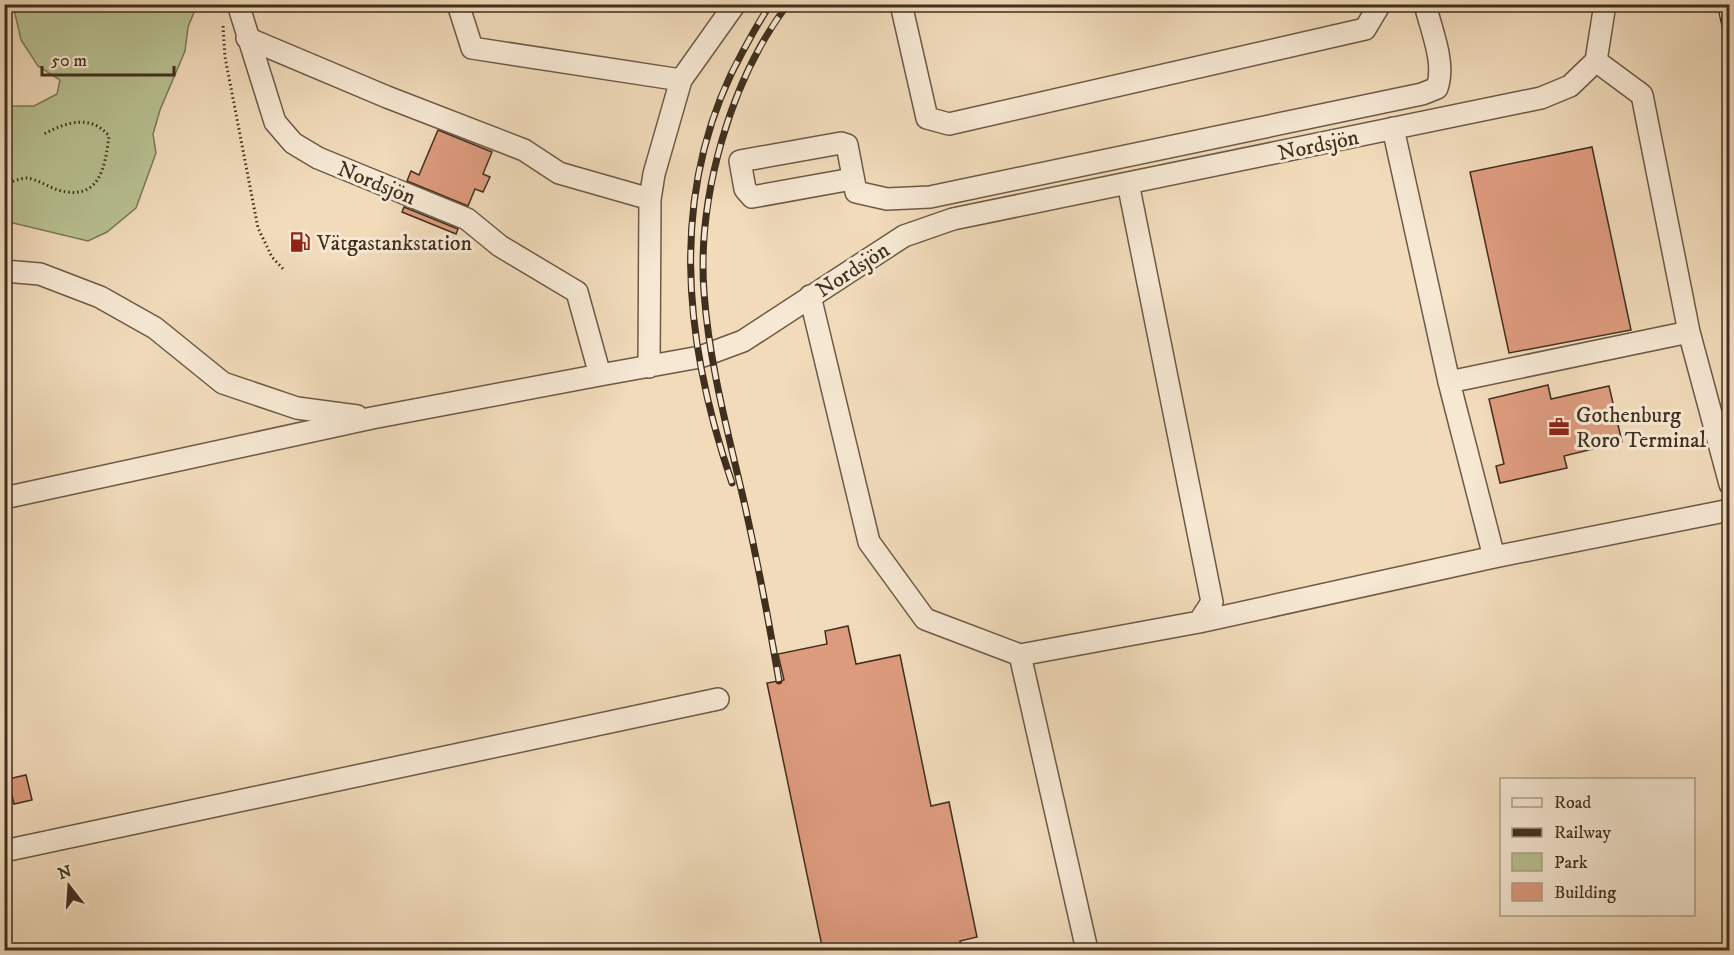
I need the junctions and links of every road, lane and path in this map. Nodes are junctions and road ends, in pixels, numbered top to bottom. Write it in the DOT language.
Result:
graph roads {
  1 [pos="238,4"];
  2 [pos="458,4"];
  3 [pos="735,4"];
  4 [pos="901,4"];
  5 [pos="1380,4"];
  6 [pos="1425,4"];
  7 [pos="1605,4"];
  8 [pos="223,21"];
  9 [pos="247,38"];
  10 [pos="1596,61"];
  11 [pos="681,80"];
  12 [pos="1393,128"];
  13 [pos="44,134"];
  14 [pos="852,179"];
  15 [pos="1128,183"];
  16 [pos="4,184"];
  17 [pos="650,199"];
  18 [pos="4,271"];
  19 [pos="285,271"];
  20 [pos="810,296"];
  21 [pos="1689,332"];
  22 [pos="649,367"];
  23 [pos="600,375"];
  24 [pos="1449,382"];
  25 [pos="372,418"];
  26 [pos="1730,484"];
  27 [pos="4,498"];
  28 [pos="1730,510"];
  29 [pos="1494,557"];
  30 [pos="1212,602"];
  31 [pos="1229,615"];
  32 [pos="1199,622"];
  33 [pos="1020,655"];
  34 [pos="718,699"];
  35 [pos="4,851"];
  36 [pos="1087,951"];
  1 -- 9 [label="street, Nordsjön"];
  2 -- 11 [label="street"];
  3 -- 11 [label="street"];
  4 -- 5 [label="street"];
  6 -- 14 [label="street"];
  7 -- 10 [label="street"];
  8 -- 19 [label="path"];
  9 -- 17 [label="street"];
  9 -- 23 [label="street, Nordsjön"];
  10 -- 12 [label="street, Nordsjön"];
  10 -- 21 [label="street"];
  11 -- 17 [label="street"];
  12 -- 15 [label="street, Nordsjön"];
  12 -- 24 [label="street"];
  13 -- 16 [label="path"];
  14 -- 14 [label="street"];
  15 -- 20 [label="street, Nordsjön"];
  15 -- 30 [label="street"];
  17 -- 22 [label="street"];
  18 -- 25 [label="street"];
  20 -- 22 [label="street, Nordsjön"];
  20 -- 33 [label="street"];
  21 -- 24 [label="street"];
  21 -- 26 [label="street"];
  22 -- 23 [label="street, Nordsjön"];
  23 -- 25 [label="street"];
  24 -- 29 [label="street"];
  25 -- 27 [label="street"];
  28 -- 29 [label="street"];
  29 -- 31 [label="street"];
  30 -- 31 [label="street"];
  30 -- 32 [label="street"];
  31 -- 32 [label="street"];
  32 -- 33 [label="street"];
  33 -- 36 [label="street"];
  34 -- 35 [label="street"];
}
